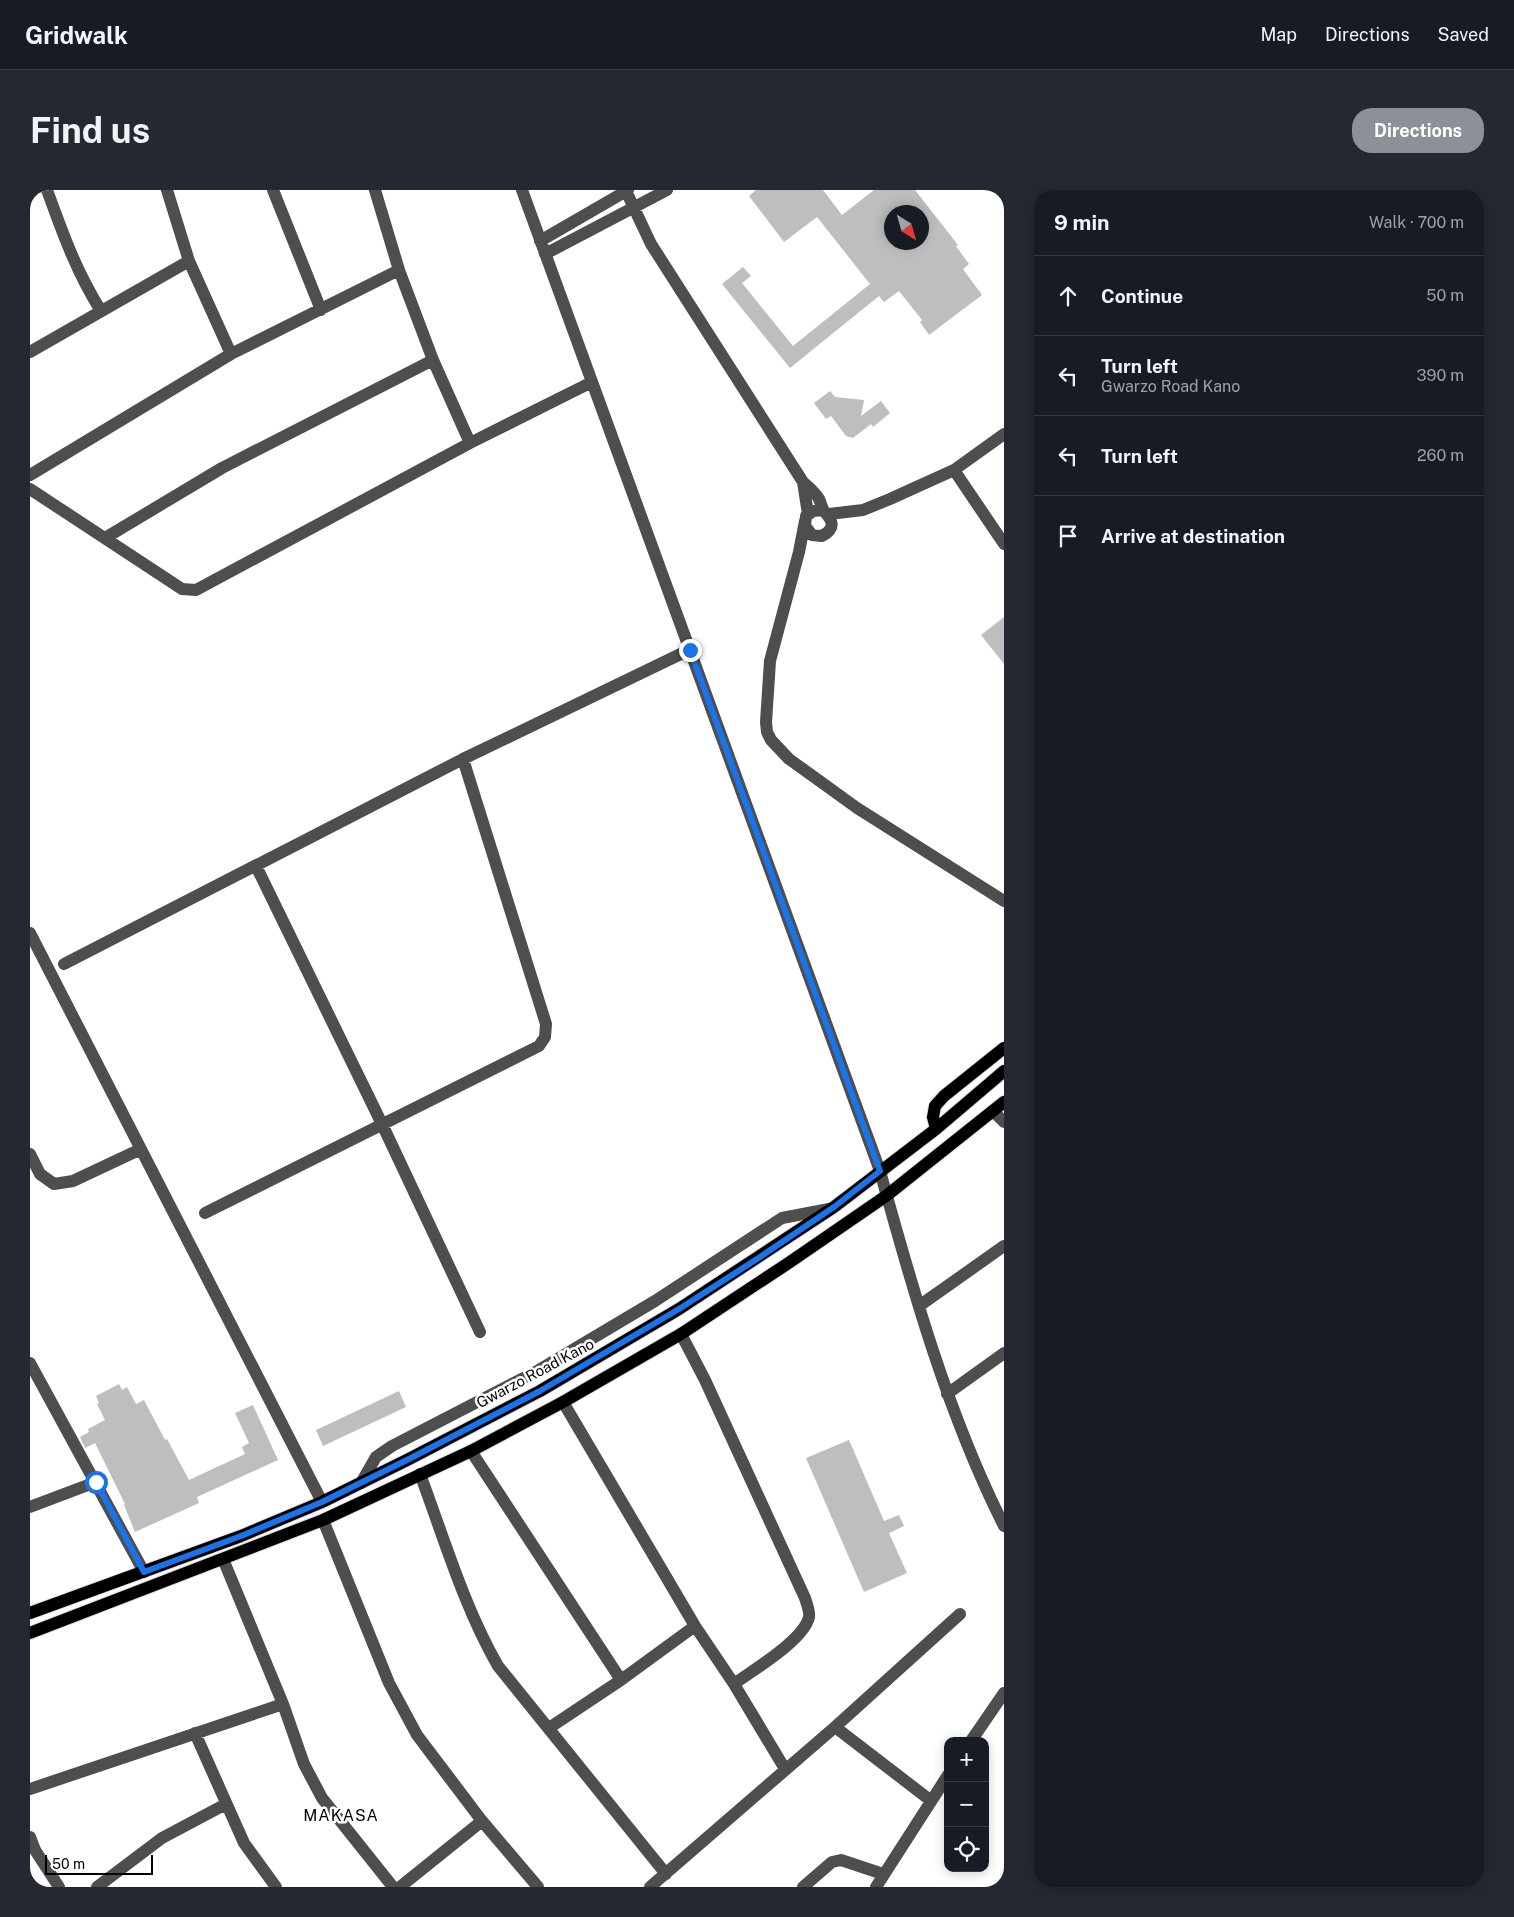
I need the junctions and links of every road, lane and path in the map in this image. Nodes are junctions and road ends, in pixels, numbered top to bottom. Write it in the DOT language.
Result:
graph roads {
  1 [pos="47,190"];
  2 [pos="167,190"];
  3 [pos="273,190"];
  4 [pos="375,190"];
  5 [pos="522,190"];
  6 [pos="667,190"];
  7 [pos="627,191"];
  8 [pos="632,208"];
  9 [pos="540,241"];
  10 [pos="545,254"];
  11 [pos="189,261"];
  12 [pos="399,270"];
  13 [pos="321,310"];
  14 [pos="101,311"];
  15 [pos="30,352"];
  16 [pos="231,354"];
  17 [pos="433,360"];
  18 [pos="592,382"];
  19 [pos="1004,434"];
  20 [pos="470,443"];
  21 [pos="954,470"];
  22 [pos="30,475"];
  23 [pos="803,482"];
  24 [pos="32,494"];
  25 [pos="863,510"];
  26 [pos="826,512"];
  27 [pos="806,518"];
  28 [pos="826,533"];
  29 [pos="104,538"];
  30 [pos="1004,544"];
  31 [pos="799,552"];
  32 [pos="690,650"];
  33 [pos="463,759"];
  34 [pos="256,866"];
  35 [pos="1004,902"];
  36 [pos="30,933"];
  37 [pos="64,964"];
  38 [pos="1004,1048"];
  39 [pos="1004,1071"];
  40 [pos="1004,1102"];
  41 [pos="993,1111"];
  42 [pos="1004,1122"];
  43 [pos="382,1124"];
  44 [pos="936,1129"];
  45 [pos="141,1149"];
  46 [pos="30,1154"];
  47 [pos="880,1171"];
  48 [pos="886,1196"];
  49 [pos="834,1207"];
  50 [pos="205,1213"];
  51 [pos="1004,1246"];
  52 [pos="918,1306"];
  53 [pos="480,1332"];
  54 [pos="681,1334"];
  55 [pos="1004,1353"];
  56 [pos="30,1363"];
  57 [pos="33,1377"];
  58 [pos="947,1394"];
  59 [pos="563,1402"];
  60 [pos="470,1451"];
  61 [pos="420,1474"];
  62 [pos="96,1482"];
  63 [pos="361,1483"];
  64 [pos="322,1502"];
  65 [pos="30,1507"];
  66 [pos="1003,1519"];
  67 [pos="324,1520"];
  68 [pos="223,1559"];
  69 [pos="144,1572"];
  70 [pos="30,1613"];
  71 [pos="960,1614"];
  72 [pos="695,1626"];
  73 [pos="30,1633"];
  74 [pos="621,1680"];
  75 [pos="734,1684"];
  76 [pos="1004,1694"];
  77 [pos="283,1704"];
  78 [pos="835,1727"];
  79 [pos="549,1728"];
  80 [pos="195,1733"];
  81 [pos="974,1737"];
  82 [pos="785,1769"];
  83 [pos="944,1780"];
  84 [pos="30,1789"];
  85 [pos="930,1800"];
  86 [pos="226,1804"];
  87 [pos="482,1821"];
  88 [pos="30,1836"];
  89 [pos="666,1874"];
  90 [pos="883,1874"];
  91 [pos="59,1887"];
  92 [pos="97,1887"];
  93 [pos="276,1887"];
  94 [pos="393,1887"];
  95 [pos="400,1887"];
  96 [pos="538,1887"];
  97 [pos="650,1887"];
  98 [pos="803,1887"];
  99 [pos="876,1887"];
  1 -- 14 [label="street"];
  2 -- 11 [label="street"];
  3 -- 13 [label="street"];
  4 -- 12 [label="street"];
  5 -- 9 [label="street"];
  6 -- 8 [label="street"];
  7 -- 8 [label="street"];
  7 -- 9 [label="street"];
  8 -- 10 [label="street"];
  8 -- 23 [label="street"];
  9 -- 10 [label="street"];
  10 -- 18 [label="street"];
  11 -- 14 [label="street"];
  11 -- 16 [label="street"];
  12 -- 13 [label="street"];
  12 -- 17 [label="street"];
  13 -- 16 [label="street"];
  14 -- 15 [label="street"];
  16 -- 22 [label="street"];
  17 -- 20 [label="street"];
  17 -- 29 [label="street"];
  18 -- 20 [label="street"];
  18 -- 32 [label="street"];
  19 -- 21 [label="street"];
  20 -- 29 [label="street"];
  21 -- 25 [label="street"];
  21 -- 30 [label="street"];
  23 -- 26 [label="street"];
  23 -- 27 [label="street"];
  24 -- 29 [label="street"];
  25 -- 26 [label="street"];
  25 -- 28 [label="street"];
  26 -- 27 [label="street"];
  26 -- 28 [label="street"];
  27 -- 28 [label="street"];
  27 -- 31 [label="street"];
  28 -- 31 [label="street"];
  31 -- 35 [label="street"];
  32 -- 33 [label="street"];
  32 -- 47 [label="street"];
  33 -- 34 [label="street"];
  33 -- 43 [label="street"];
  34 -- 37 [label="street"];
  34 -- 43 [label="street"];
  36 -- 45 [label="street"];
  38 -- 44 [label="main road"];
  39 -- 44 [label="main road, Gwarzo Road Kano"];
  40 -- 41 [label="main road"];
  41 -- 42 [label="street"];
  41 -- 48 [label="main road"];
  43 -- 50 [label="street"];
  43 -- 53 [label="street"];
  44 -- 47 [label="main road, Gwarzo Road Kano"];
  45 -- 46 [label="street"];
  45 -- 64 [label="street"];
  47 -- 48 [label="street"];
  47 -- 49 [label="main road, Gwarzo Road Kano"];
  48 -- 52 [label="street"];
  48 -- 54 [label="main road"];
  49 -- 63 [label="main road, Gwarzo Road Kano"];
  49 -- 63 [label="street"];
  51 -- 52 [label="street"];
  52 -- 58 [label="street"];
  54 -- 59 [label="main road"];
  54 -- 75 [label="street"];
  55 -- 58 [label="street"];
  56 -- 57 [label="street"];
  57 -- 62 [label="street"];
  58 -- 66 [label="street"];
  59 -- 60 [label="main road"];
  59 -- 72 [label="street"];
  60 -- 61 [label="main road"];
  60 -- 74 [label="street"];
  61 -- 67 [label="main road"];
  61 -- 79 [label="street"];
  62 -- 65 [label="street"];
  62 -- 69 [label="street"];
  63 -- 64 [label="main road, Gwarzo Road Kano"];
  64 -- 69 [label="main road, Gwarzo Road Kano"];
  67 -- 68 [label="main road"];
  67 -- 87 [label="street"];
  68 -- 73 [label="main road"];
  68 -- 77 [label="street"];
  69 -- 70 [label="main road, Gwarzo Road Kano"];
  71 -- 78 [label="street"];
  72 -- 74 [label="street"];
  72 -- 75 [label="street"];
  74 -- 79 [label="street"];
  75 -- 82 [label="street"];
  76 -- 81 [label="street"];
  77 -- 80 [label="street"];
  77 -- 94 [label="street"];
  78 -- 82 [label="street"];
  78 -- 85 [label="street"];
  79 -- 89 [label="street"];
  80 -- 84 [label="street"];
  80 -- 86 [label="street"];
  82 -- 89 [label="street"];
  83 -- 85 [label="street"];
  85 -- 90 [label="street"];
  86 -- 92 [label="street"];
  86 -- 93 [label="street"];
  87 -- 95 [label="street"];
  87 -- 96 [label="street"];
  88 -- 91 [label="street"];
  89 -- 97 [label="street"];
  90 -- 98 [label="street"];
  90 -- 99 [label="street"];
}
